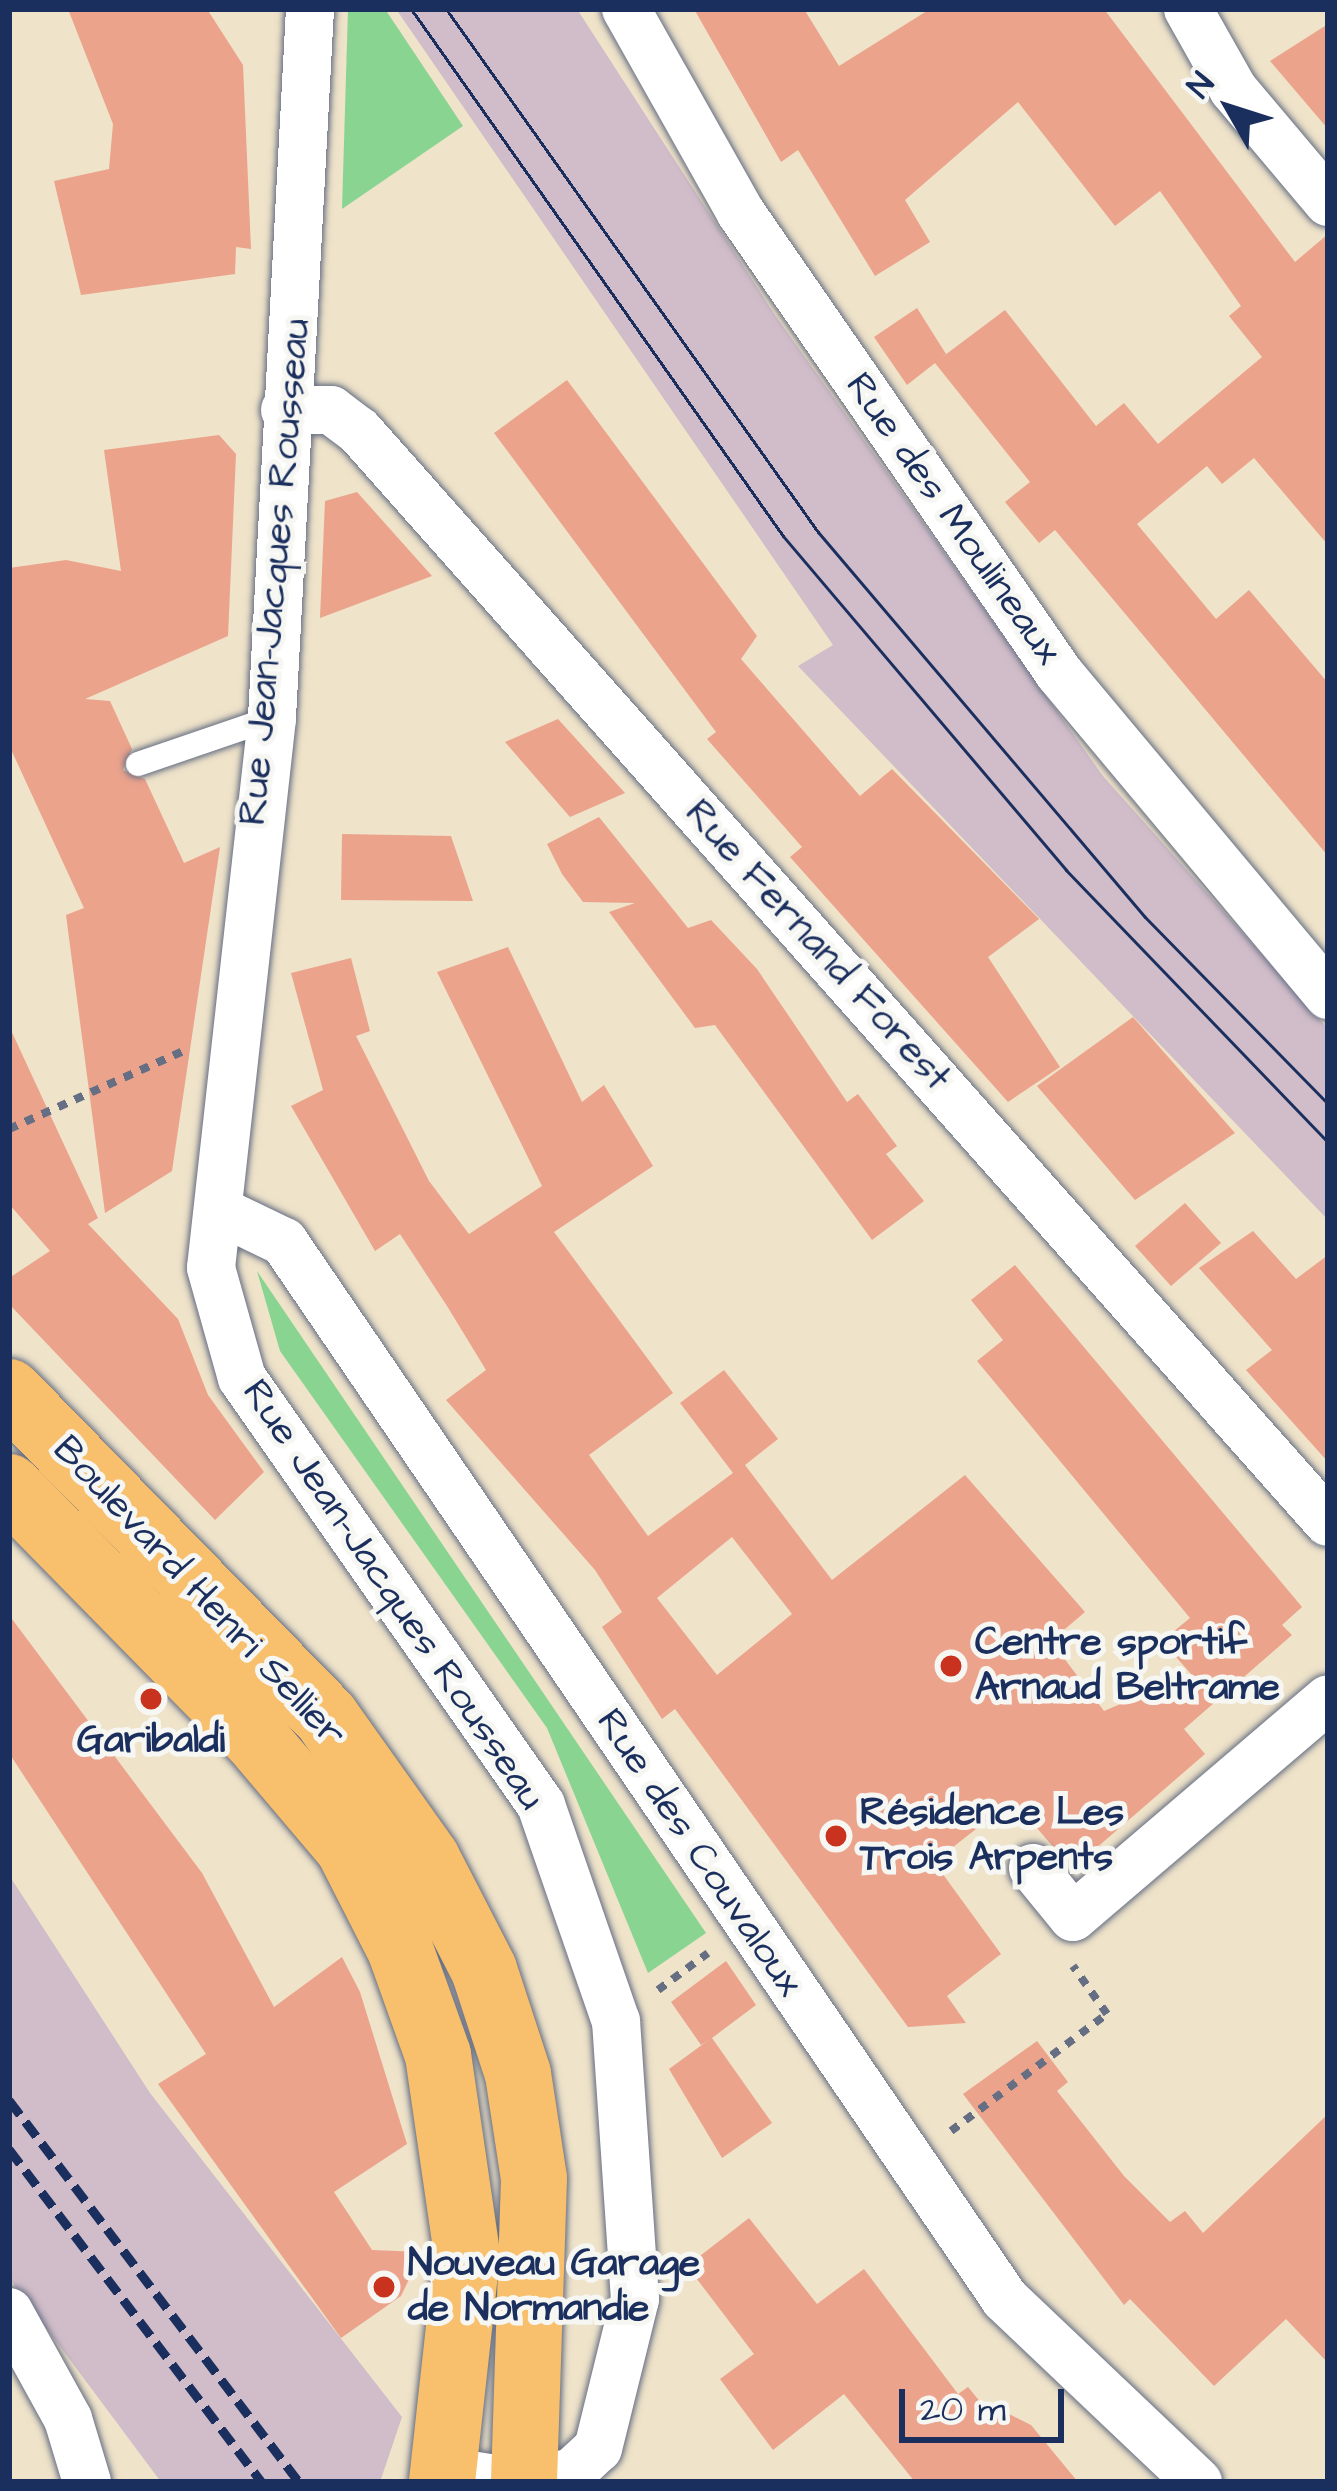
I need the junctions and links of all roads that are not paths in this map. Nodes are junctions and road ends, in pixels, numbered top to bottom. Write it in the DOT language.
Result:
graph roads {
  1 [pos="310,9"];
  2 [pos="626,9"];
  3 [pos="1188,9"];
  4 [pos="1328,202"];
  5 [pos="285,410"];
  6 [pos="272,718"];
  7 [pos="138,764"];
  8 [pos="1328,995"];
  9 [pos="224,1213"];
  10 [pos="9,1392"];
  11 [pos="9,1487"];
  12 [pos="1328,1522"];
  13 [pos="1328,1699"];
  14 [pos="1033,1868"];
  15 [pos="9,2312"];
  16 [pos="444,2476"];
  17 [pos="88,2482"];
  18 [pos="514,2482"];
  19 [pos="528,2482"];
  20 [pos="1198,2482"];
  1 -- 5 [label="street, Rue Jean-Jacques Rousseau"];
  2 -- 8 [label="street, Rue des Moulineaux"];
  3 -- 4 [label="street"];
  5 -- 6 [label="street, Rue Jean-Jacques Rousseau"];
  5 -- 12 [label="street, Rue Fernand Forest"];
  6 -- 7 [label="lane"];
  6 -- 9 [label="street, Rue Jean-Jacques Rousseau"];
  9 -- 19 [label="street, Rue Jean-Jacques Rousseau"];
  9 -- 20 [label="street, Rue des Couvaloux"];
  10 -- 19 [label="main road, Boulevard Henri Sellier"];
  11 -- 16 [label="main road, Boulevard Henri Sellier"];
  13 -- 14 [label="street"];
  15 -- 17 [label="street"];
  16 -- 18 [label="street"];
}
